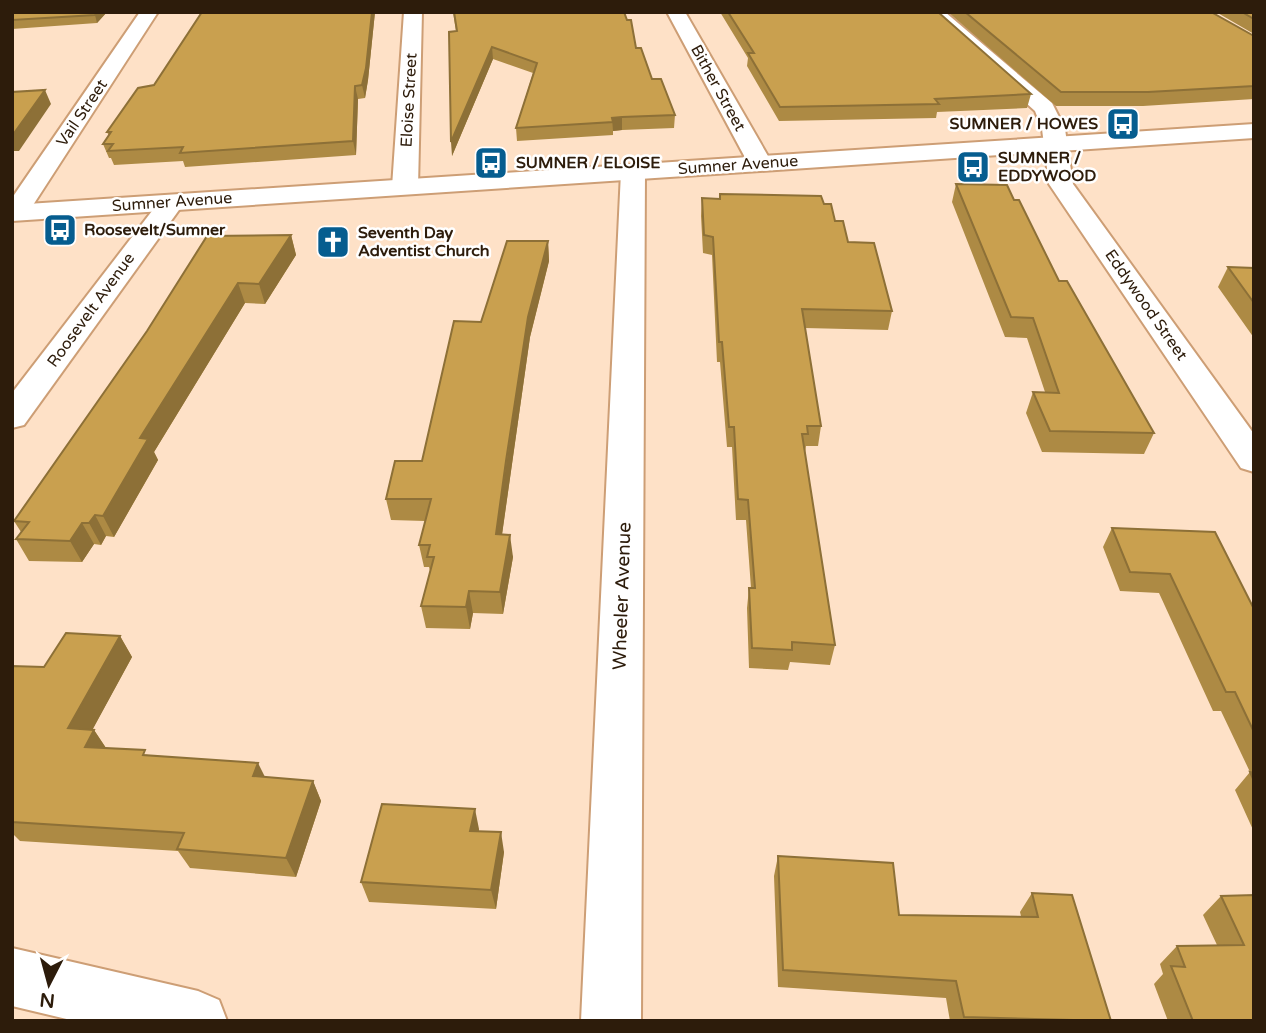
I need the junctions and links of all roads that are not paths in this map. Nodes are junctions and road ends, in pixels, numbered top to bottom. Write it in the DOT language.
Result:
graph roads {
  1 [pos="149,12"];
  2 [pos="413,12"];
  3 [pos="676,12"];
  4 [pos="934,12"];
  5 [pos="1254,131"];
  6 [pos="1059,144"];
  7 [pos="761,163"];
  8 [pos="633,172"];
  9 [pos="405,187"];
  10 [pos="171,203"];
  11 [pos="14,213"];
  12 [pos="12,417"];
  13 [pos="1254,460"];
  14 [pos="12,977"];
  15 [pos="198,1021"];
  16 [pos="611,1021"];
  1 -- 11 [label="street, Vail Street"];
  2 -- 9 [label="street, Eloise Street"];
  3 -- 7 [label="street, Bither Street"];
  4 -- 6 [label="street"];
  5 -- 6 [label="street, Sumner Avenue"];
  6 -- 7 [label="street, Sumner Avenue"];
  6 -- 13 [label="street, Eddywood Street"];
  7 -- 8 [label="street, Sumner Avenue"];
  8 -- 9 [label="street, Sumner Avenue"];
  8 -- 16 [label="street, Wheeler Avenue"];
  9 -- 10 [label="street, Sumner Avenue"];
  10 -- 11 [label="street, Sumner Avenue"];
  10 -- 12 [label="street, Roosevelt Avenue"];
  14 -- 15 [label="street"];
}
